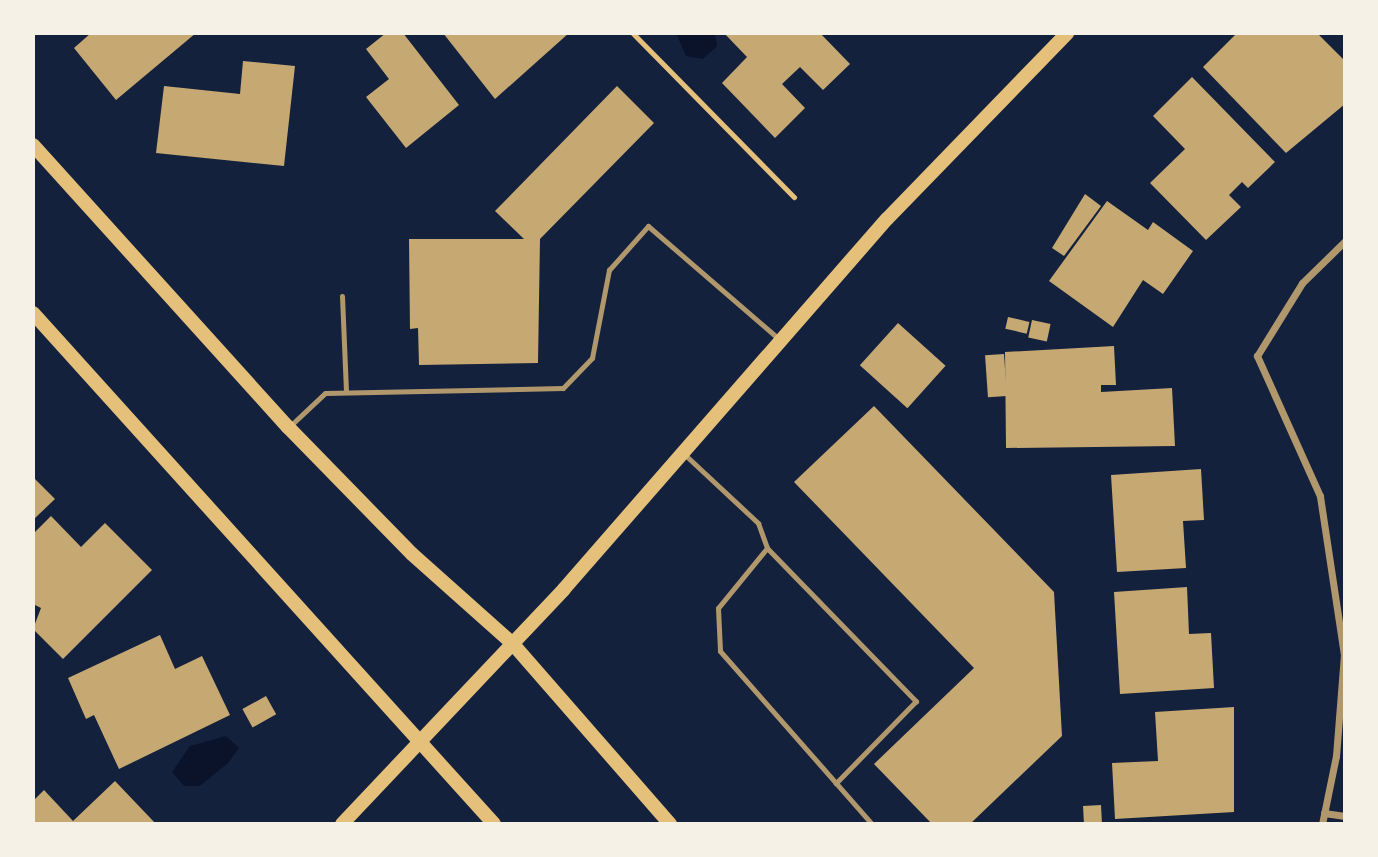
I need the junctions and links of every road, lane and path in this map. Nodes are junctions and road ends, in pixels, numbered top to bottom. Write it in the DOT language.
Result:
graph roads {
  1 [pos="633,33"];
  2 [pos="1067,33"];
  3 [pos="33,145"];
  4 [pos="794,198"];
  5 [pos="1345,240"];
  6 [pos="342,296"];
  7 [pos="33,313"];
  8 [pos="781,341"];
  9 [pos="346,390"];
  10 [pos="288,427"];
  11 [pos="683,452"];
  12 [pos="767,548"];
  13 [pos="513,643"];
  14 [pos="423,740"];
  15 [pos="836,783"];
  16 [pos="1324,813"];
  17 [pos="1345,816"];
  18 [pos="342,824"];
  19 [pos="494,824"];
  20 [pos="670,824"];
  21 [pos="872,824"];
  22 [pos="1322,824"];
  1 -- 4 [label="path"];
  2 -- 8 [label="main road"];
  3 -- 10 [label="main road"];
  5 -- 16 [label="street"];
  6 -- 9 [label="lane"];
  7 -- 14 [label="main road"];
  8 -- 9 [label="lane"];
  8 -- 11 [label="main road"];
  9 -- 10 [label="lane"];
  10 -- 13 [label="main road"];
  11 -- 12 [label="lane"];
  11 -- 13 [label="main road"];
  12 -- 15 [label="lane"];
  12 -- 15 [label="lane"];
  13 -- 14 [label="main road"];
  13 -- 20 [label="main road"];
  14 -- 18 [label="main road"];
  14 -- 19 [label="main road"];
  15 -- 21 [label="lane"];
  16 -- 17 [label="street"];
  16 -- 22 [label="street"];
}
